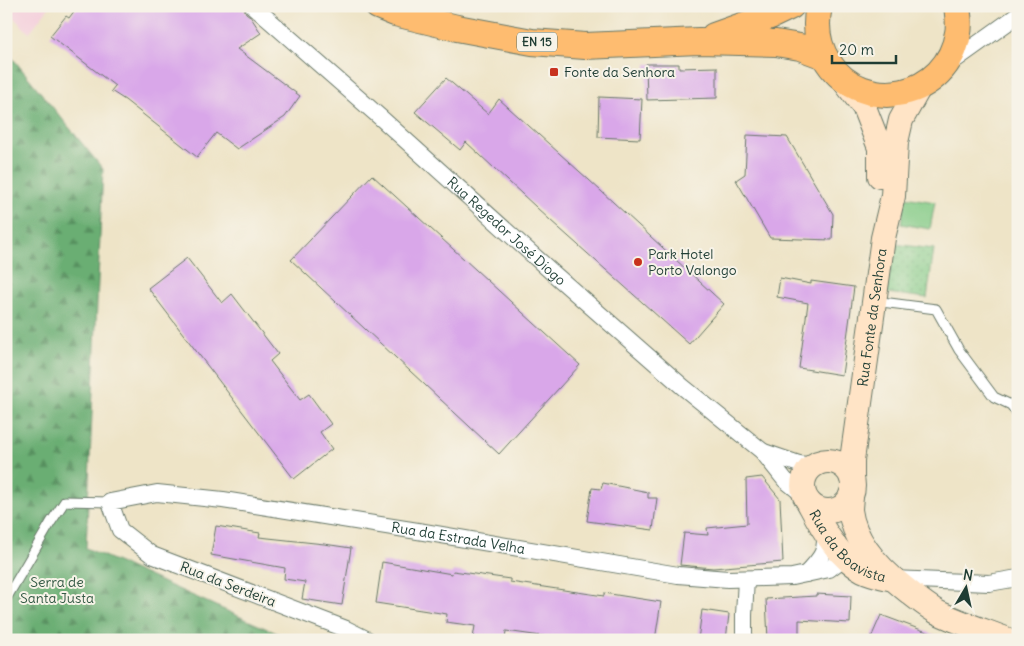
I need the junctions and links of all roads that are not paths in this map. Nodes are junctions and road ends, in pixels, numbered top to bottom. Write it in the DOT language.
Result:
graph roads {
  1 [pos="253,6"];
  2 [pos="378,6"];
  3 [pos="791,6"];
  4 [pos="819,6"];
  5 [pos="961,10"];
  6 [pos="1018,16"];
  7 [pos="699,41"];
  8 [pos="824,56"];
  9 [pos="942,70"];
  10 [pos="842,78"];
  11 [pos="920,86"];
  12 [pos="883,238"];
  13 [pos="874,301"];
  14 [pos="862,396"];
  15 [pos="1018,415"];
  16 [pos="762,452"];
  17 [pos="819,463"];
  18 [pos="851,487"];
  19 [pos="807,499"];
  20 [pos="110,502"];
  21 [pos="853,523"];
  22 [pos="824,528"];
  23 [pos="845,565"];
  24 [pos="806,574"];
  25 [pos="1018,578"];
  26 [pos="746,579"];
  27 [pos="893,579"];
  28 [pos="6,599"];
  29 [pos="368,640"];
  30 [pos="744,640"];
  31 [pos="1008,640"];
  1 -- 16 [label="street, Rua Regedor José Diogo"];
  2 -- 7 [label="main road, EN 15"];
  3 -- 7 [label="main road, EN 15"];
  4 -- 8 [label="main road"];
  5 -- 9 [label="main road"];
  6 -- 9 [label="street"];
  7 -- 8 [label="main road, EN 15"];
  8 -- 10 [label="main road"];
  9 -- 11 [label="main road"];
  10 -- 11 [label="main road"];
  10 -- 12 [label="street, Rua Fonte da Senhora"];
  11 -- 12 [label="street, Rua Fonte da Senhora"];
  12 -- 13 [label="street, Rua Fonte da Senhora"];
  13 -- 14 [label="street, Rua Fonte da Senhora"];
  13 -- 15 [label="lane"];
  14 -- 17 [label="street, Rua Fonte da Senhora"];
  14 -- 18 [label="street, Rua Fonte da Senhora"];
  16 -- 17 [label="street, Rua Regedor José Diogo"];
  16 -- 19 [label="street, Rua Regedor José Diogo"];
  17 -- 18 [label="street"];
  17 -- 19 [label="street"];
  18 -- 19 [label="street"];
  18 -- 21 [label="street, Rua da Boavista"];
  19 -- 22 [label="street, Rua da Boavista"];
  20 -- 26 [label="street, Rua da Estrada Velha"];
  20 -- 28 [label="lane"];
  20 -- 29 [label="street, Rua da Serdeira"];
  21 -- 23 [label="street"];
  21 -- 27 [label="street, Rua da Boavista"];
  22 -- 23 [label="street, Rua da Boavista"];
  22 -- 24 [label="street"];
  23 -- 24 [label="street, Rua da Estrada Velha"];
  23 -- 27 [label="street, Rua da Boavista"];
  24 -- 26 [label="street, Rua da Estrada Velha"];
  25 -- 27 [label="street"];
  26 -- 30 [label="street"];
  27 -- 31 [label="street, Rua da Boavista"];
}
